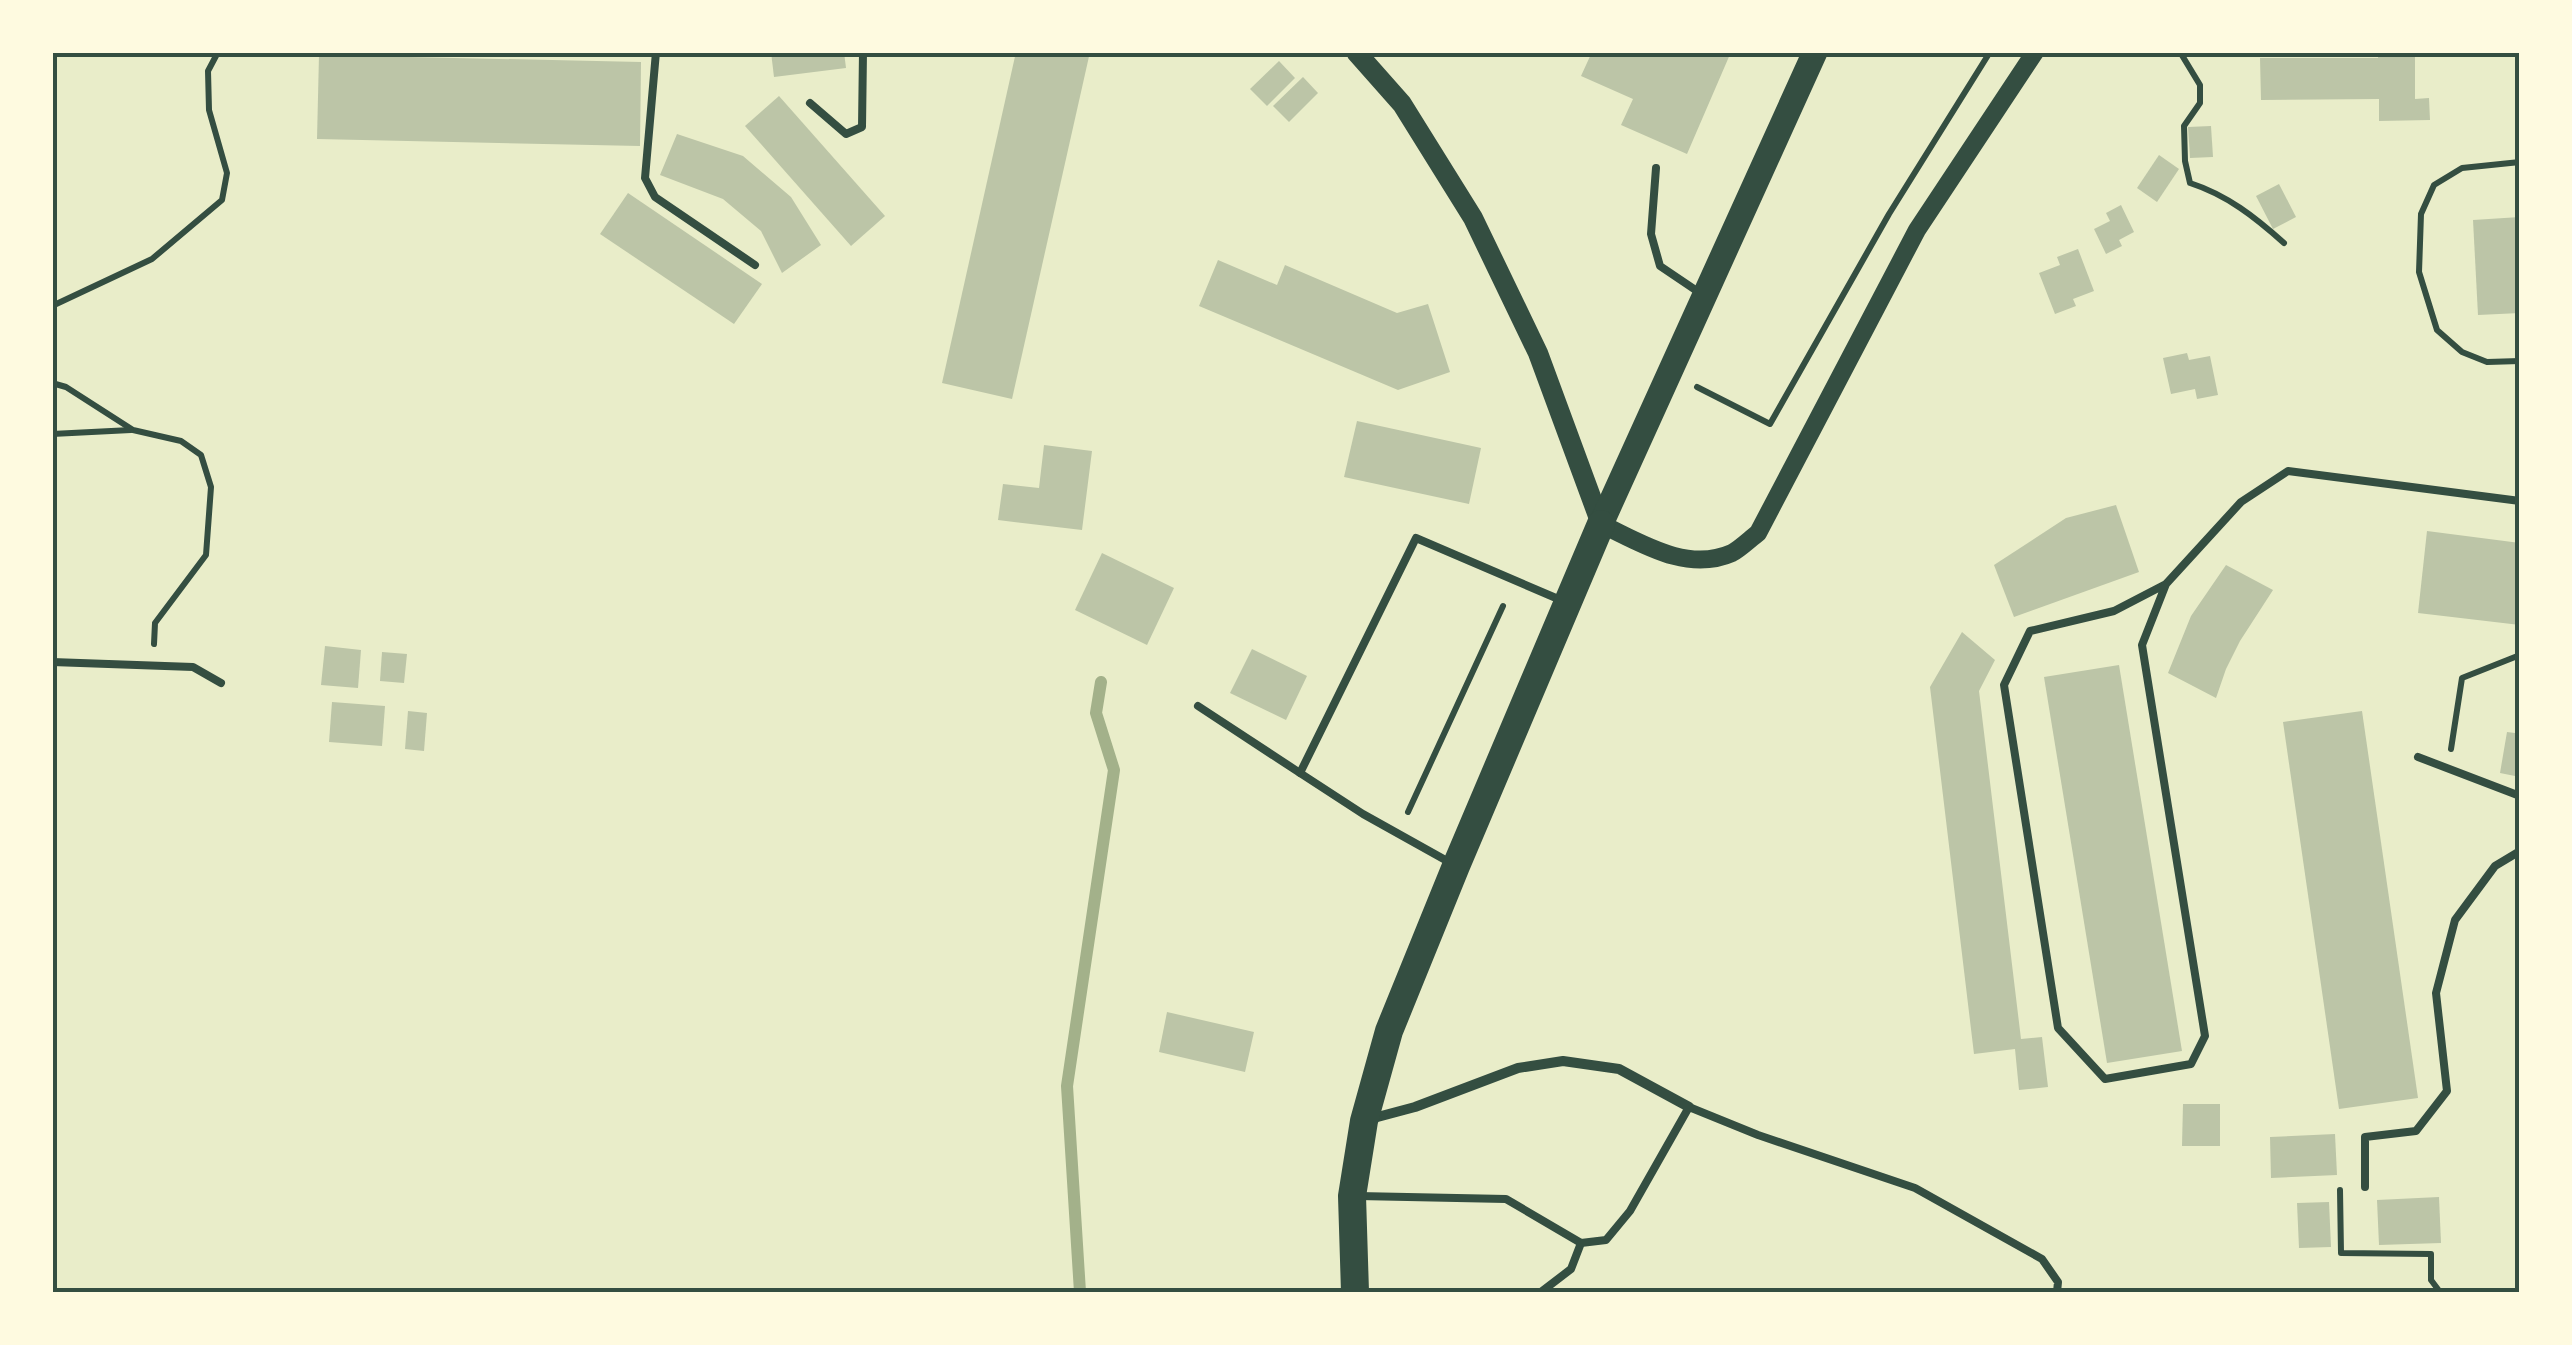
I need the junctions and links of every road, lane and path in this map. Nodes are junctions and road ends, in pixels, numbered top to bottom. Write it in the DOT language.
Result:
graph roads {
  1 [pos="224,52"];
  2 [pos="656,52"];
  3 [pos="864,52"];
  4 [pos="1356,52"];
  5 [pos="1815,52"];
  6 [pos="2035,52"];
  7 [pos="2180,52"];
  8 [pos="810,102"];
  9 [pos="2520,162"];
  10 [pos="1656,168"];
  11 [pos="2284,243"];
  12 [pos="755,265"];
  13 [pos="1704,295"];
  14 [pos="52,306"];
  15 [pos="2520,360"];
  16 [pos="52,383"];
  17 [pos="1700,389"];
  18 [pos="1770,424"];
  19 [pos="133,430"];
  20 [pos="52,434"];
  21 [pos="2520,501"];
  22 [pos="1601,524"];
  23 [pos="2166,584"];
  24 [pos="1568,603"];
  25 [pos="1502,606"];
  26 [pos="2520,654"];
  27 [pos="52,662"];
  28 [pos="168,666"];
  29 [pos="221,682"];
  30 [pos="1198,706"];
  31 [pos="2418,757"];
  32 [pos="2447,769"];
  33 [pos="1300,774"];
  34 [pos="2520,796"];
  35 [pos="1408,812"];
  36 [pos="2520,851"];
  37 [pos="1456,866"];
  38 [pos="1689,1107"];
  39 [pos="1364,1121"];
  40 [pos="2365,1187"];
  41 [pos="1352,1196"];
  42 [pos="1581,1244"];
  43 [pos="1355,1292"];
  44 [pos="1541,1292"];
  45 [pos="2056,1292"];
  46 [pos="2440,1292"];
  1 -- 14 [label="path"];
  2 -- 12 [label="lane"];
  3 -- 8 [label="lane"];
  4 -- 22 [label="main road"];
  5 -- 13 [label="main road"];
  6 -- 22 [label="street"];
  7 -- 11 [label="path"];
  9 -- 15 [label="path"];
  10 -- 13 [label="lane"];
  13 -- 22 [label="main road"];
  16 -- 19 [label="path"];
  17 -- 18 [label="path"];
  19 -- 20 [label="path"];
  19 -- 28 [label="path"];
  21 -- 23 [label="lane"];
  22 -- 24 [label="highway"];
  23 -- 23 [label="lane"];
  24 -- 33 [label="lane"];
  24 -- 37 [label="highway"];
  25 -- 35 [label="path"];
  26 -- 32 [label="path"];
  27 -- 28 [label="lane"];
  28 -- 29 [label="lane"];
  30 -- 33 [label="lane"];
  31 -- 32 [label="lane"];
  32 -- 34 [label="lane"];
  33 -- 37 [label="lane"];
  36 -- 40 [label="lane"];
  37 -- 39 [label="highway"];
  38 -- 39 [label="street"];
  38 -- 42 [label="lane"];
  38 -- 45 [label="lane"];
  39 -- 41 [label="highway"];
  40 -- 46 [label="path"];
  41 -- 42 [label="lane"];
  41 -- 43 [label="highway"];
  42 -- 44 [label="lane"];
}
